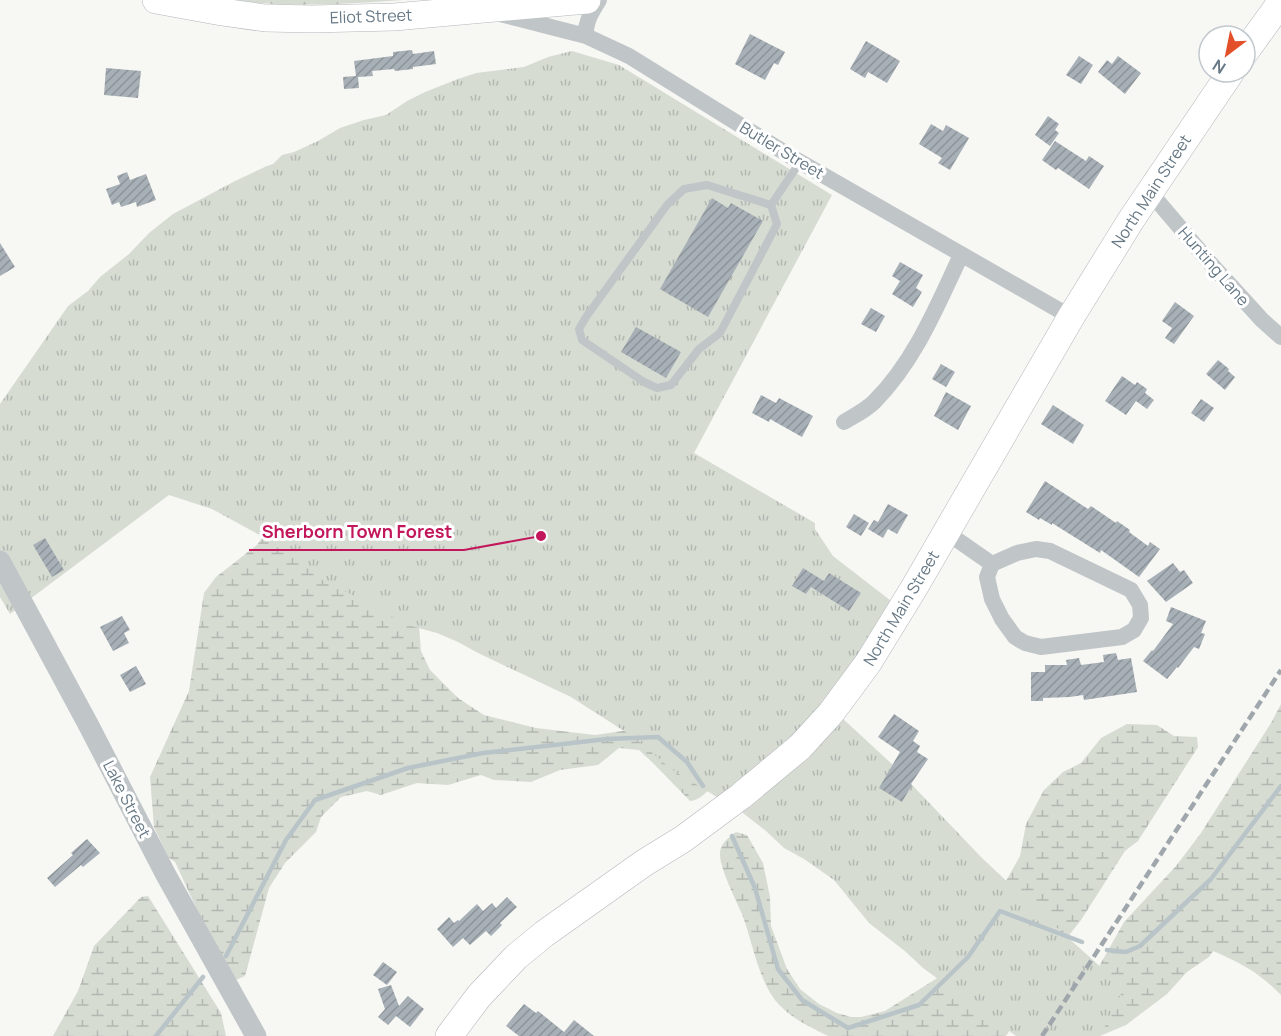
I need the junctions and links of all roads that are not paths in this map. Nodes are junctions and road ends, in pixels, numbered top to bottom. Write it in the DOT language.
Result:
graph roads {
  1 [pos="156,0"];
  2 [pos="587,0"];
  3 [pos="599,0"];
  4 [pos="1281,2"];
  5 [pos="482,9"];
  6 [pos="1257,35"];
  7 [pos="586,36"];
  8 [pos="1223,84"];
  9 [pos="800,162"];
  10 [pos="1149,192"];
  11 [pos="771,205"];
  12 [pos="961,255"];
  13 [pos="1071,317"];
  14 [pos="1281,337"];
  15 [pos="844,422"];
  16 [pos="946,532"];
  17 [pos="0,561"];
  18 [pos="992,564"];
  19 [pos="256,1036"];
  20 [pos="449,1036"];
  1 -- 5 [label="main road, Eliot Street"];
  2 -- 5 [label="main road, Eliot Street"];
  3 -- 7 [label="street"];
  4 -- 6 [label="main road"];
  5 -- 7 [label="street, Butler Street"];
  7 -- 9 [label="street, Butler Street"];
  8 -- 10 [label="main road, North Main Street"];
  9 -- 11 [label="lane"];
  9 -- 12 [label="street, Butler Street"];
  10 -- 13 [label="main road, North Main Street"];
  10 -- 14 [label="street, Hunting Lane"];
  11 -- 11 [label="lane"];
  12 -- 13 [label="street, Butler Street"];
  12 -- 15 [label="street"];
  13 -- 16 [label="main road, North Main Street"];
  16 -- 18 [label="street"];
  16 -- 20 [label="main road, North Main Street"];
  17 -- 19 [label="street, Lake Street"];
  18 -- 18 [label="street"];
}
